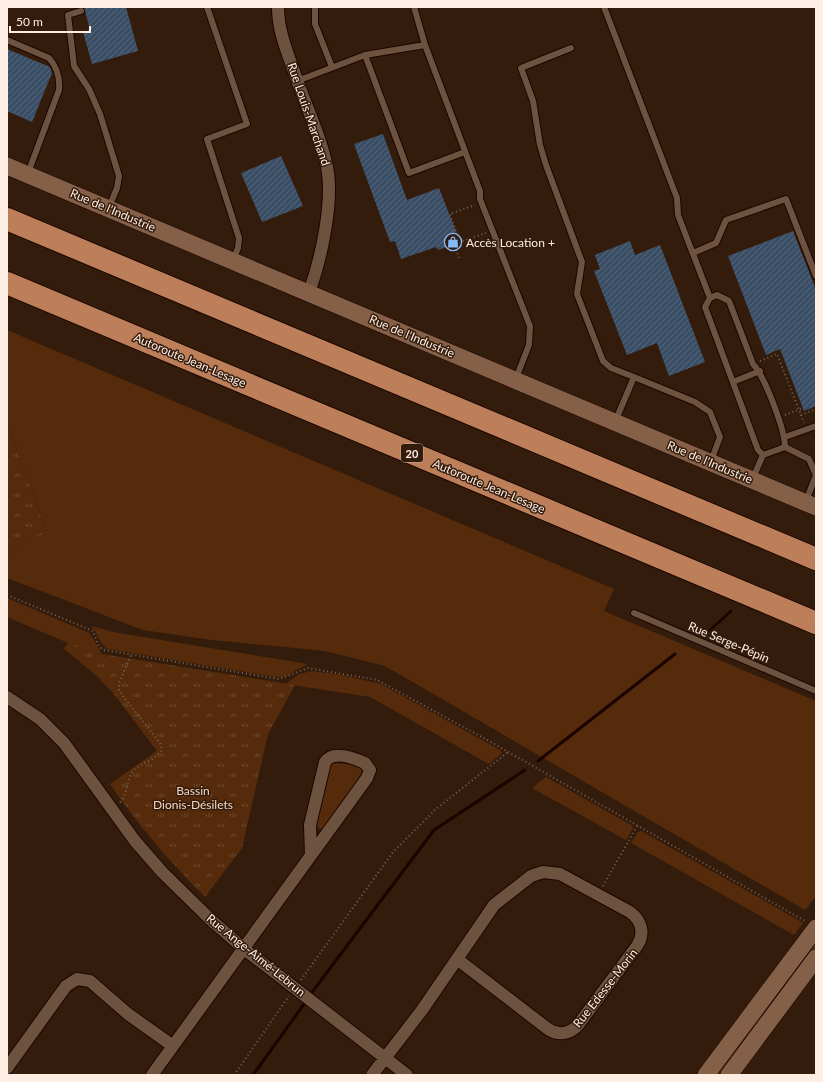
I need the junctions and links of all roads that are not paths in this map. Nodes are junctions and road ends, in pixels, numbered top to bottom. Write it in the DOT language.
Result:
graph roads {
  1 [pos="207,7"];
  2 [pos="278,7"];
  3 [pos="315,7"];
  4 [pos="414,7"];
  5 [pos="604,7"];
  6 [pos="81,11"];
  7 [pos="7,40"];
  8 [pos="425,45"];
  9 [pos="571,48"];
  10 [pos="365,55"];
  11 [pos="332,67"];
  12 [pos="297,81"];
  13 [pos="466,152"];
  14 [pos="7,166"];
  15 [pos="28,174"];
  16 [pos="109,208"];
  17 [pos="7,219"];
  18 [pos="693,252"];
  19 [pos="233,260"];
  20 [pos="816,276"];
  21 [pos="7,283"];
  22 [pos="308,292"];
  23 [pos="710,298"];
  24 [pos="760,371"];
  25 [pos="634,378"];
  26 [pos="515,380"];
  27 [pos="732,382"];
  28 [pos="615,422"];
  29 [pos="816,426"];
  30 [pos="785,437"];
  31 [pos="786,447"];
  32 [pos="763,455"];
  33 [pos="710,462"];
  34 [pos="816,475"];
  35 [pos="752,480"];
  36 [pos="810,504"];
  37 [pos="816,559"];
  38 [pos="634,613"];
  39 [pos="816,623"];
  40 [pos="816,691"];
  41 [pos="7,697"];
  42 [pos="311,855"];
  43 [pos="811,925"];
  44 [pos="243,948"];
  45 [pos="816,958"];
  46 [pos="457,959"];
  47 [pos="173,1046"];
  48 [pos="385,1058"];
  49 [pos="7,1068"];
  50 [pos="152,1075"];
  51 [pos="372,1075"];
  52 [pos="407,1075"];
  53 [pos="706,1075"];
  54 [pos="729,1075"];
  1 -- 19 [label="lane"];
  2 -- 12 [label="street, Rue Louis-Marchand"];
  3 -- 11 [label="lane"];
  4 -- 8 [label="lane"];
  5 -- 18 [label="lane"];
  6 -- 16 [label="lane"];
  7 -- 15 [label="lane"];
  8 -- 10 [label="lane"];
  8 -- 13 [label="lane"];
  9 -- 25 [label="lane"];
  10 -- 11 [label="lane"];
  10 -- 13 [label="lane"];
  11 -- 12 [label="lane"];
  12 -- 22 [label="street, Rue Louis-Marchand"];
  13 -- 26 [label="lane"];
  14 -- 15 [label="street, Rue de l'Industrie"];
  15 -- 16 [label="street, Rue de l'Industrie"];
  16 -- 19 [label="street, Rue de l'Industrie"];
  17 -- 37 [label="highway"];
  18 -- 20 [label="lane"];
  18 -- 23 [label="lane"];
  19 -- 22 [label="street, Rue de l'Industrie"];
  21 -- 39 [label="highway, Autoroute Jean-Lesage / 20"];
  22 -- 26 [label="street, Rue de l'Industrie"];
  23 -- 24 [label="lane"];
  23 -- 27 [label="lane"];
  24 -- 27 [label="lane"];
  24 -- 30 [label="lane"];
  25 -- 28 [label="lane"];
  25 -- 33 [label="lane"];
  26 -- 28 [label="street, Rue de l'Industrie"];
  27 -- 32 [label="lane"];
  28 -- 33 [label="street, Rue de l'Industrie"];
  29 -- 30 [label="lane"];
  30 -- 31 [label="lane"];
  31 -- 32 [label="lane"];
  31 -- 34 [label="lane"];
  32 -- 35 [label="lane"];
  33 -- 35 [label="street, Rue de l'Industrie"];
  34 -- 36 [label="lane"];
  35 -- 36 [label="street, Rue de l'Industrie"];
  38 -- 40 [label="lane, Rue Serge-Pépin"];
  41 -- 44 [label="street, Rue Ange-Aimé-Lebrun"];
  42 -- 42 [label="street"];
  42 -- 44 [label="street"];
  43 -- 53 [label="street"];
  44 -- 47 [label="street"];
  44 -- 48 [label="street, Rue Ange-Aimé-Lebrun"];
  45 -- 54 [label="street"];
  46 -- 46 [label="street, Rue Edesse-Morin"];
  46 -- 48 [label="street, Rue Edesse-Morin"];
  47 -- 49 [label="street"];
  47 -- 50 [label="street"];
  48 -- 51 [label="street, Rue Edesse-Morin"];
  48 -- 52 [label="street, Rue Ange-Aimé-Lebrun"];
}
